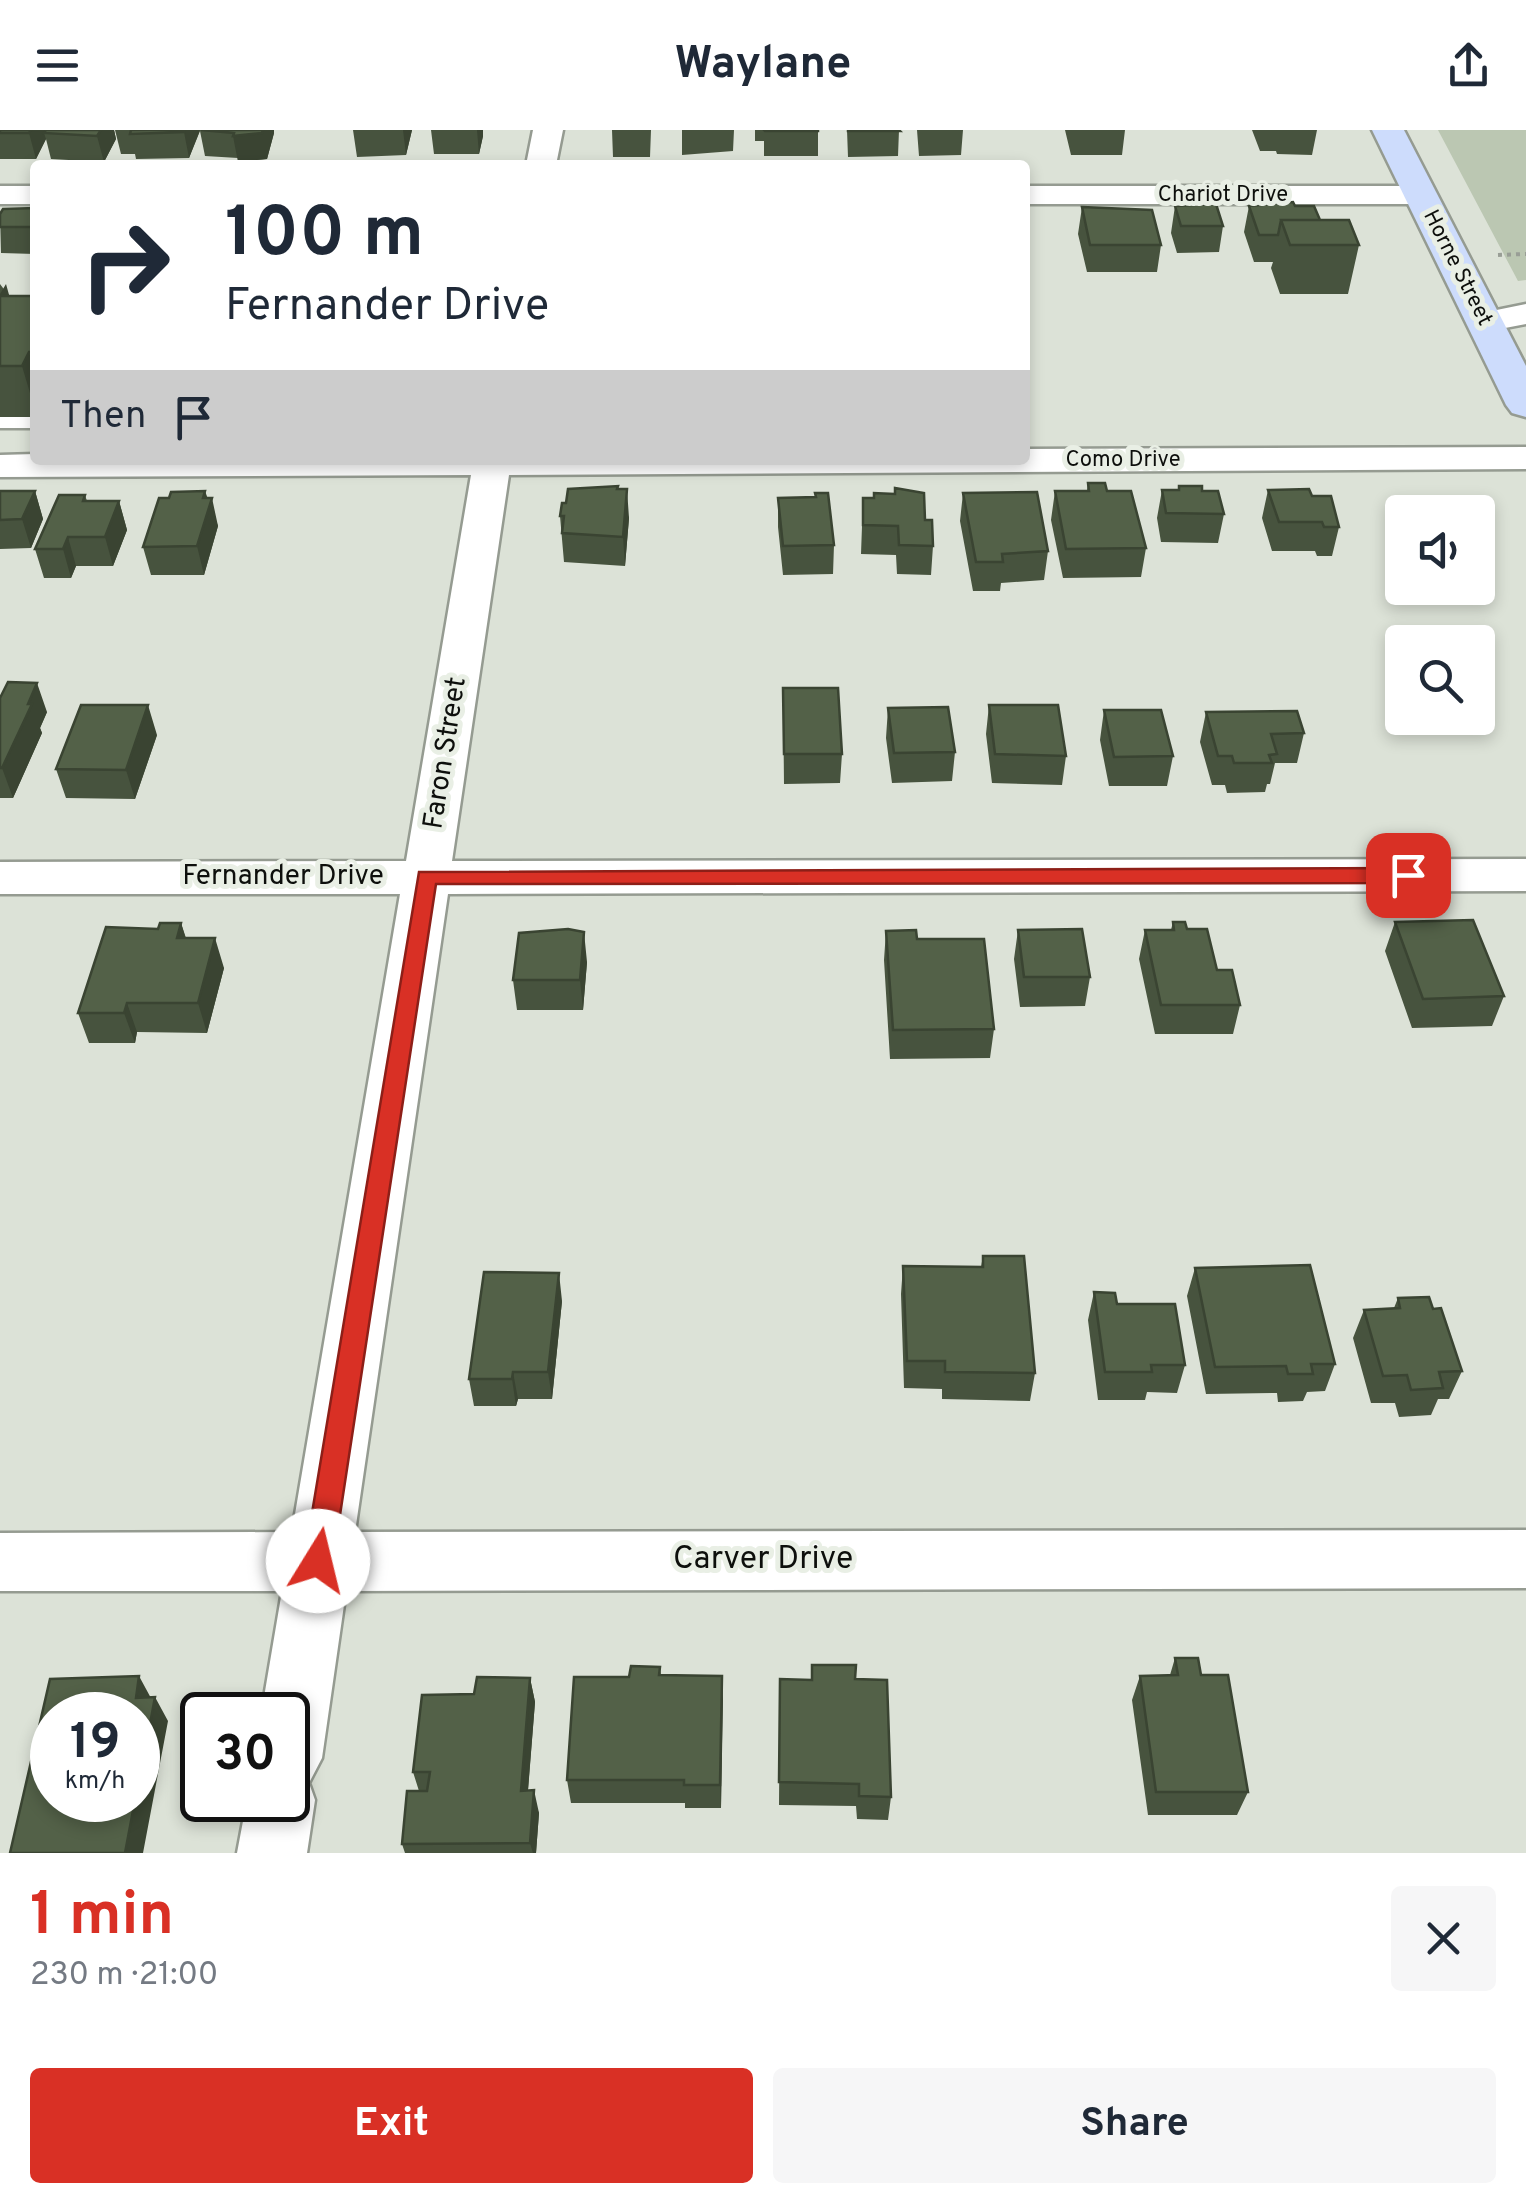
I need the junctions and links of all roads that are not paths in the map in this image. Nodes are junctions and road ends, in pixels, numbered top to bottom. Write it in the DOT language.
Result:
graph roads {
  1 [pos="548,130"];
  2 [pos="1388,130"];
  3 [pos="542,160"];
  4 [pos="0,195"];
  5 [pos="30,195"];
  6 [pos="1030,195"];
  7 [pos="1420,195"];
  8 [pos="1526,314"];
  9 [pos="1484,322"];
  10 [pos="1522,389"];
  11 [pos="0,422"];
  12 [pos="30,422"];
  13 [pos="1526,458"];
  14 [pos="1030,460"];
  15 [pos="36,465"];
  16 [pos="492,465"];
  17 [pos="0,466"];
  18 [pos="1526,875"];
  19 [pos="426,877"];
  20 [pos="0,878"];
  21 [pos="1526,1559"];
  22 [pos="318,1561"];
  23 [pos="0,1562"];
  24 [pos="298,1692"];
  25 [pos="277,1822"];
  26 [pos="272,1853"];
  1 -- 3 [label="street"];
  2 -- 7 [label="street, Horne Street"];
  4 -- 5 [label="street"];
  6 -- 7 [label="street, Chariot Drive"];
  7 -- 9 [label="street, Horne Street"];
  8 -- 9 [label="street"];
  9 -- 10 [label="street, Horne Street"];
  11 -- 12 [label="lane"];
  13 -- 14 [label="street, Como Drive"];
  15 -- 17 [label="street, Como Drive"];
  16 -- 19 [label="street, Faron Street"];
  18 -- 19 [label="street, Fernander Drive"];
  19 -- 20 [label="street, Fernander Drive"];
  19 -- 22 [label="street, Faron Street"];
  21 -- 22 [label="street, Carver Drive"];
  22 -- 23 [label="street, Carver Drive"];
  22 -- 24 [label="street, Faron Street"];
  25 -- 26 [label="street"];
}
